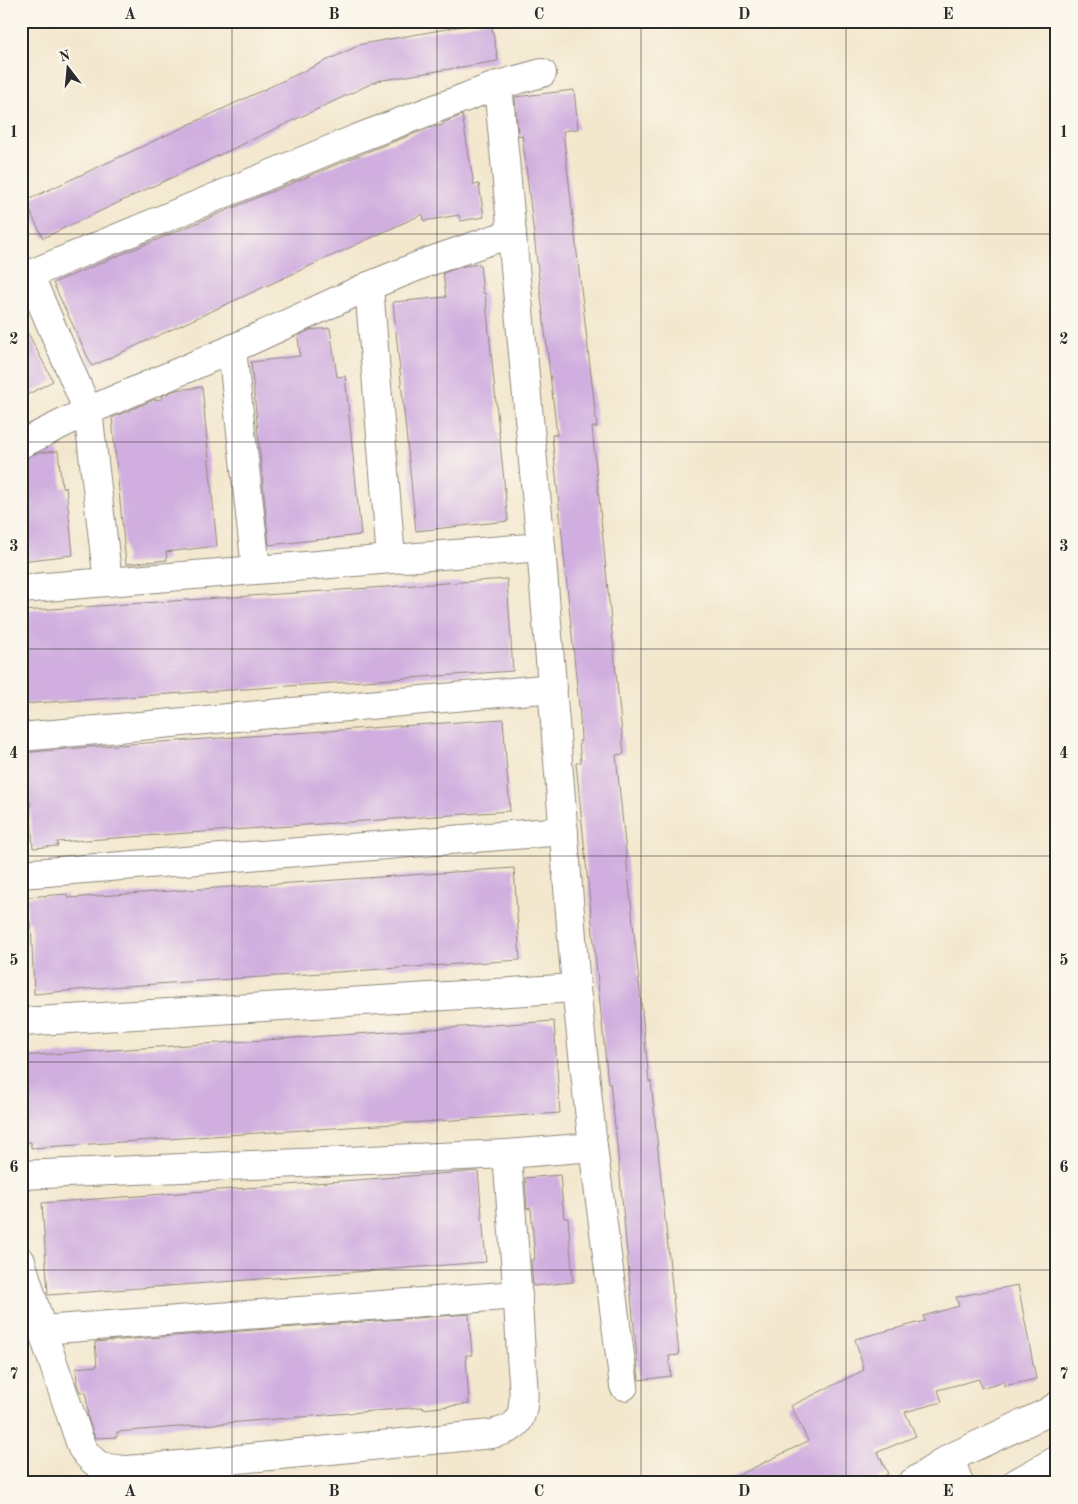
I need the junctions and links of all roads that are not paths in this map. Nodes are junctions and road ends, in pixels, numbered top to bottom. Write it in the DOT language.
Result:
graph roads {
  1 [pos="542,73"];
  2 [pos="498,85"];
  3 [pos="512,233"];
  4 [pos="25,276"];
  5 [pos="369,286"];
  6 [pos="232,349"];
  7 [pos="88,411"];
  8 [pos="21,444"];
  9 [pos="541,547"];
  10 [pos="391,558"];
  11 [pos="256,569"];
  12 [pos="108,582"];
  13 [pos="21,589"];
  14 [pos="553,688"];
  15 [pos="21,737"];
  16 [pos="564,831"];
  17 [pos="21,874"];
  18 [pos="576,988"];
  19 [pos="21,1022"];
  20 [pos="593,1147"];
  21 [pos="507,1154"];
  22 [pos="21,1175"];
  23 [pos="21,1261"];
  24 [pos="518,1295"];
  25 [pos="42,1330"];
  26 [pos="624,1386"];
  27 [pos="1057,1406"];
  28 [pos="1057,1460"];
  29 [pos="955,1470"];
  30 [pos="912,1483"];
  31 [pos="1016,1483"];
  1 -- 2 [label="street"];
  2 -- 3 [label="street"];
  2 -- 4 [label="street"];
  3 -- 5 [label="street"];
  3 -- 9 [label="street"];
  4 -- 7 [label="street"];
  5 -- 6 [label="street"];
  5 -- 10 [label="street"];
  6 -- 7 [label="street"];
  6 -- 11 [label="street"];
  7 -- 8 [label="street"];
  7 -- 12 [label="street"];
  9 -- 10 [label="street"];
  9 -- 14 [label="street"];
  10 -- 11 [label="street"];
  11 -- 12 [label="street"];
  12 -- 13 [label="street"];
  14 -- 15 [label="street"];
  14 -- 16 [label="street"];
  16 -- 17 [label="street"];
  16 -- 18 [label="street"];
  18 -- 19 [label="street"];
  18 -- 20 [label="street"];
  20 -- 21 [label="street"];
  20 -- 26 [label="street"];
  21 -- 22 [label="street"];
  21 -- 24 [label="street"];
  23 -- 25 [label="street"];
  24 -- 25 [label="street"];
  24 -- 25 [label="street"];
  27 -- 29 [label="street"];
  28 -- 31 [label="street"];
  29 -- 30 [label="street"];
}
